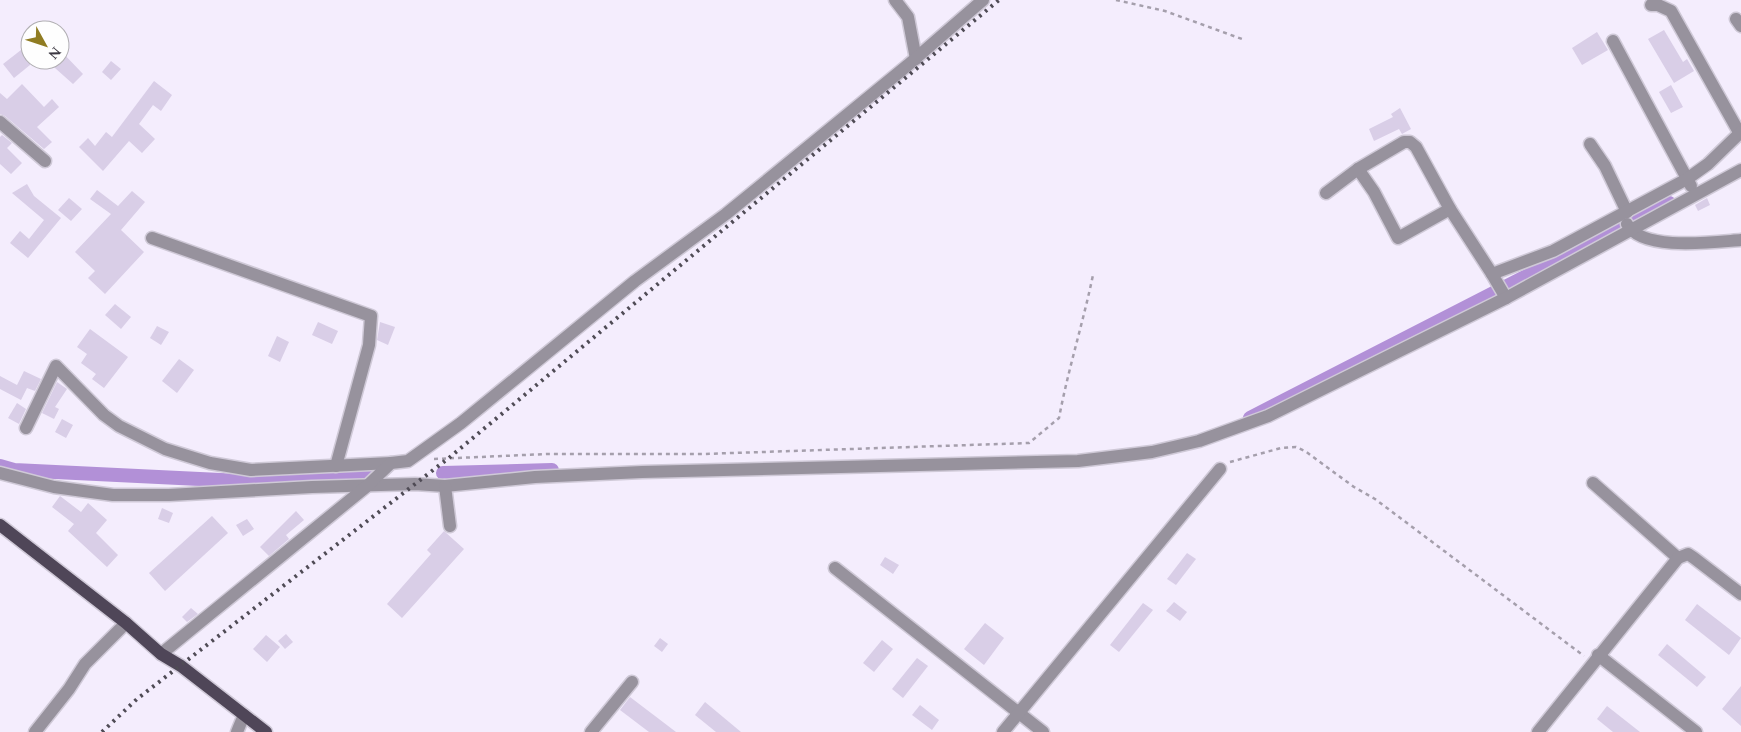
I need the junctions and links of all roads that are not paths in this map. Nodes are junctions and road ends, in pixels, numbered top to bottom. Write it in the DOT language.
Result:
graph roads {
  1 [pos="895,0"];
  2 [pos="983,0"];
  3 [pos="1651,5"];
  4 [pos="1613,41"];
  5 [pos="916,59"];
  6 [pos="0,122"];
  7 [pos="1740,133"];
  8 [pos="1590,144"];
  9 [pos="45,161"];
  10 [pos="1358,169"];
  11 [pos="1741,170"];
  12 [pos="1692,187"];
  13 [pos="1326,193"];
  14 [pos="1450,209"];
  15 [pos="1627,220"];
  16 [pos="152,238"];
  17 [pos="1741,240"];
  18 [pos="1495,279"];
  19 [pos="1505,296"];
  20 [pos="26,428"];
  21 [pos="391,462"];
  22 [pos="336,466"];
  23 [pos="1220,469"];
  24 [pos="0,473"];
  25 [pos="1594,483"];
  26 [pos="445,486"];
  27 [pos="366,487"];
  28 [pos="0,526"];
  29 [pos="450,526"];
  30 [pos="1678,558"];
  31 [pos="835,568"];
  32 [pos="1741,594"];
  33 [pos="126,623"];
  34 [pos="161,654"];
  35 [pos="1596,659"];
  36 [pos="632,682"];
  37 [pos="1018,712"];
  38 [pos="244,715"];
  39 [pos="35,732"];
  40 [pos="237,732"];
  41 [pos="266,732"];
  42 [pos="591,732"];
  43 [pos="1003,732"];
  44 [pos="1043,732"];
  45 [pos="1538,732"];
  46 [pos="1696,732"];
  1 -- 5 [label="street"];
  2 -- 5 [label="street"];
  3 -- 7 [label="street"];
  4 -- 12 [label="street"];
  5 -- 21 [label="street"];
  6 -- 9 [label="street"];
  7 -- 12 [label="street"];
  8 -- 15 [label="street"];
  10 -- 13 [label="street"];
  10 -- 14 [label="street"];
  10 -- 14 [label="street"];
  11 -- 12 [label="street"];
  12 -- 15 [label="street"];
  12 -- 15 [label="street"];
  14 -- 18 [label="street"];
  15 -- 17 [label="street"];
  15 -- 18 [label="street"];
  15 -- 19 [label="street"];
  16 -- 22 [label="street"];
  18 -- 19 [label="street"];
  19 -- 26 [label="street"];
  20 -- 22 [label="street"];
  21 -- 22 [label="street"];
  21 -- 27 [label="street"];
  23 -- 37 [label="street"];
  24 -- 27 [label="street"];
  25 -- 30 [label="street"];
  26 -- 27 [label="street"];
  26 -- 29 [label="street"];
  27 -- 34 [label="street"];
  28 -- 33 [label="main road"];
  30 -- 32 [label="street"];
  30 -- 35 [label="street"];
  31 -- 37 [label="street"];
  33 -- 34 [label="main road"];
  33 -- 39 [label="street"];
  34 -- 38 [label="main road"];
  35 -- 45 [label="street"];
  35 -- 46 [label="street"];
  36 -- 42 [label="street"];
  37 -- 43 [label="street"];
  37 -- 44 [label="street"];
  38 -- 40 [label="street"];
  38 -- 41 [label="main road"];
}
